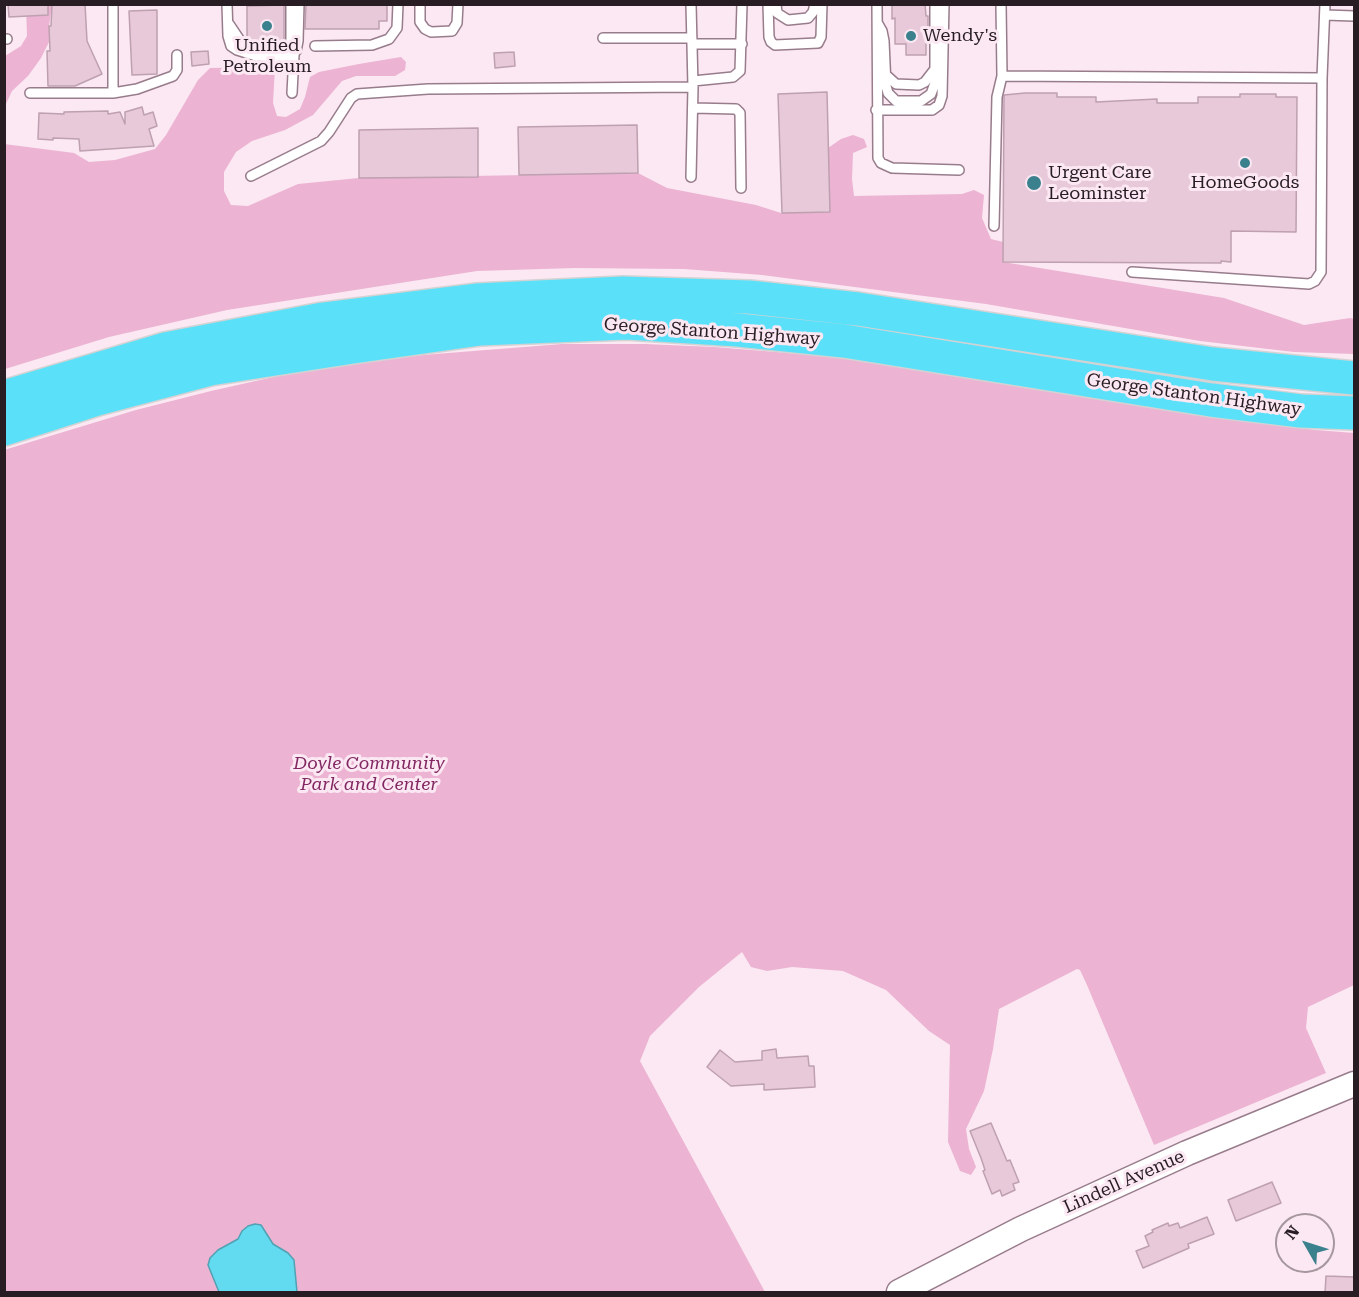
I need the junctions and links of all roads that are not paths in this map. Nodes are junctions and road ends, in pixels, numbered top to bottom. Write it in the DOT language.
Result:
graph roads {
  1 [pos="113,4"];
  2 [pos="227,4"];
  3 [pos="291,4"];
  4 [pos="298,4"];
  5 [pos="398,4"];
  6 [pos="420,4"];
  7 [pos="459,4"];
  8 [pos="691,4"];
  9 [pos="742,4"];
  10 [pos="768,4"];
  11 [pos="776,4"];
  12 [pos="815,4"];
  13 [pos="822,4"];
  14 [pos="877,4"];
  15 [pos="935,4"];
  16 [pos="944,4"];
  17 [pos="1001,4"];
  18 [pos="1325,4"];
  19 [pos="1325,15"];
  20 [pos="1354,16"];
  21 [pos="227,19"];
  22 [pos="876,22"];
  23 [pos="603,38"];
  24 [pos="692,41"];
  25 [pos="742,44"];
  26 [pos="315,46"];
  27 [pos="177,55"];
  28 [pos="294,55"];
  29 [pos="935,69"];
  30 [pos="886,75"];
  31 [pos="1002,76"];
  32 [pos="1322,78"];
  33 [pos="693,84"];
  34 [pos="30,93"];
  35 [pos="113,93"];
  36 [pos="292,93"];
  37 [pos="693,108"];
  38 [pos="876,110"];
  39 [pos="959,170"];
  40 [pos="251,176"];
  41 [pos="691,177"];
  42 [pos="741,188"];
  43 [pos="994,226"];
  44 [pos="1132,272"];
  45 [pos="1354,378"];
  46 [pos="4,397"];
  47 [pos="1354,413"];
  48 [pos="4,429"];
  49 [pos="1354,1084"];
  50 [pos="899,1293"];
  1 -- 35 [label="lane"];
  2 -- 21 [label="lane"];
  3 -- 21 [label="lane"];
  4 -- 28 [label="lane"];
  5 -- 26 [label="lane"];
  6 -- 7 [label="lane"];
  8 -- 24 [label="lane"];
  9 -- 25 [label="lane"];
  10 -- 13 [label="lane"];
  11 -- 12 [label="lane"];
  14 -- 22 [label="lane"];
  15 -- 29 [label="lane"];
  16 -- 38 [label="lane"];
  17 -- 31 [label="lane"];
  18 -- 19 [label="lane"];
  19 -- 20 [label="lane"];
  19 -- 32 [label="lane"];
  21 -- 28 [label="lane"];
  22 -- 30 [label="lane"];
  22 -- 38 [label="lane"];
  23 -- 24 [label="lane"];
  24 -- 25 [label="lane"];
  24 -- 33 [label="lane"];
  25 -- 33 [label="lane"];
  27 -- 35 [label="lane"];
  28 -- 36 [label="lane"];
  29 -- 30 [label="lane"];
  29 -- 30 [label="lane"];
  31 -- 32 [label="lane"];
  31 -- 43 [label="lane"];
  32 -- 44 [label="lane"];
  33 -- 37 [label="lane"];
  33 -- 40 [label="lane"];
  34 -- 35 [label="lane"];
  37 -- 41 [label="lane"];
  37 -- 42 [label="lane"];
  38 -- 39 [label="lane"];
  45 -- 46 [label="highway, George Stanton Highway"];
  47 -- 48 [label="highway, George Stanton Highway"];
  49 -- 50 [label="street, Lindell Avenue"];
}
